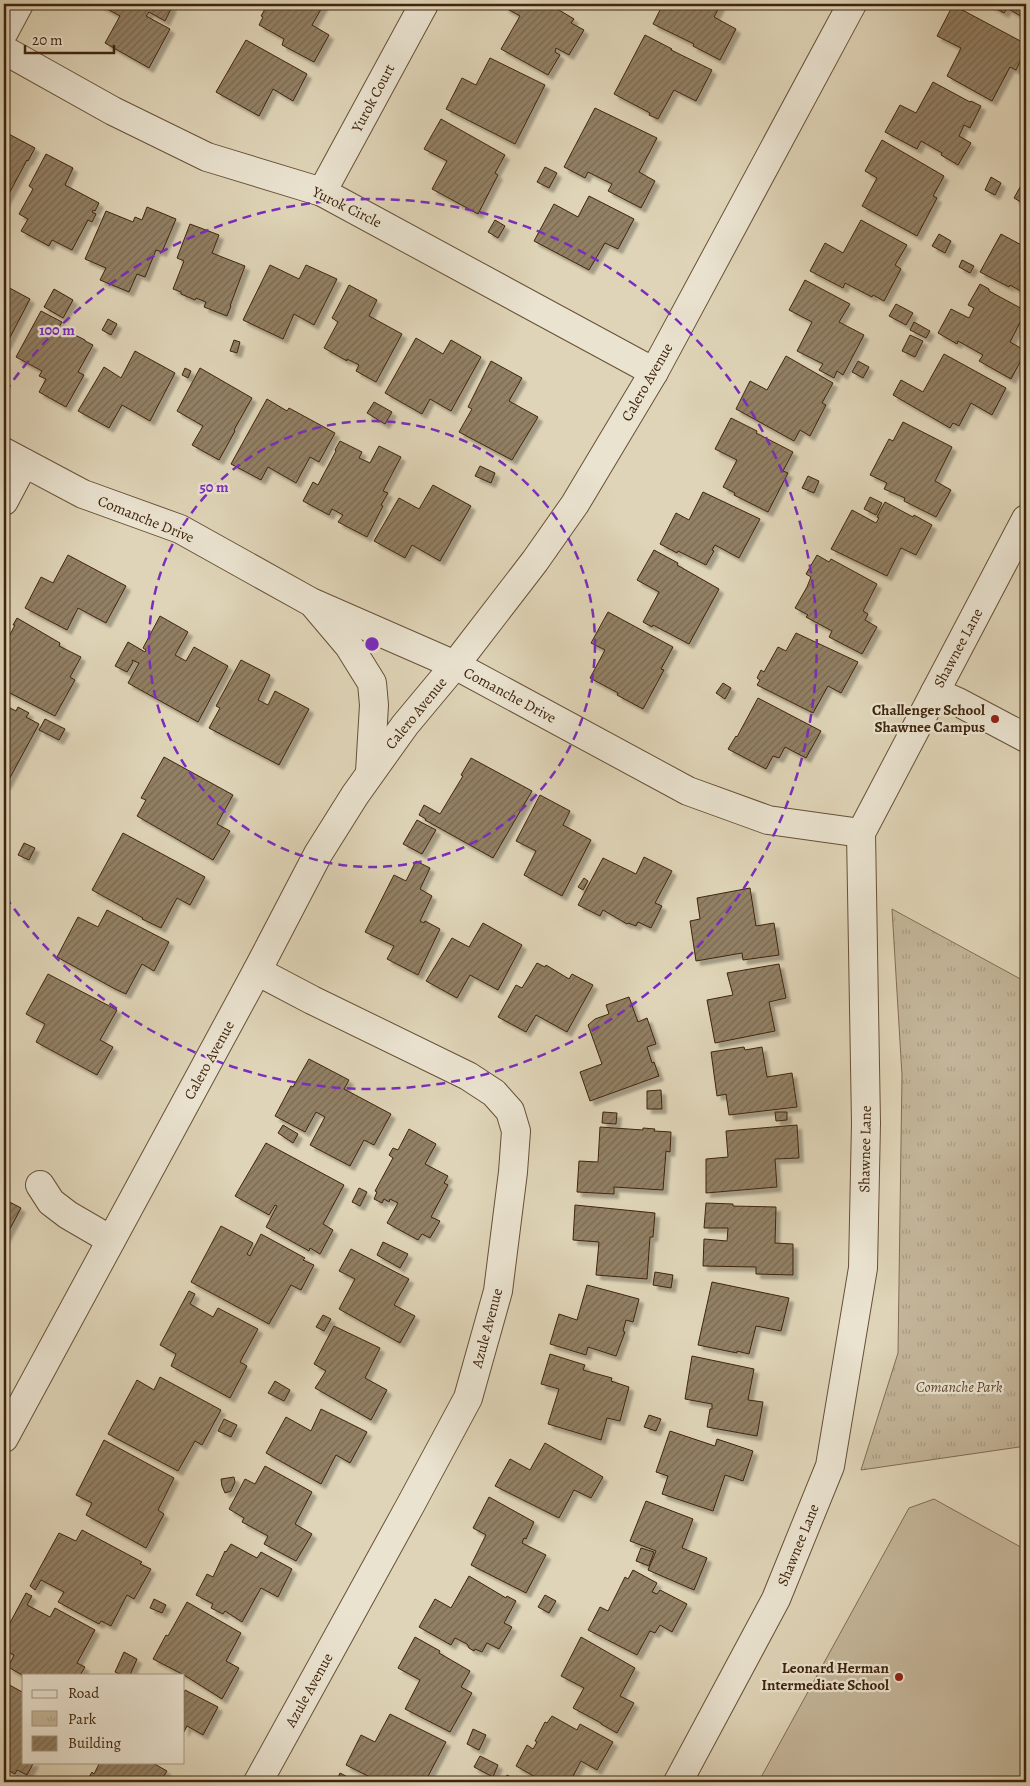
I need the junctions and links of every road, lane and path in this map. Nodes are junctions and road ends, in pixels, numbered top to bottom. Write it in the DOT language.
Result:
graph roads {
  1 [pos="19,4"];
  2 [pos="424,4"];
  3 [pos="852,4"];
  4 [pos="4,32"];
  5 [pos="4,50"];
  6 [pos="322,192"];
  7 [pos="654,372"];
  8 [pos="14,458"];
  9 [pos="4,502"];
  10 [pos="1026,519"];
  11 [pos="311,602"];
  12 [pos="455,665"];
  13 [pos="935,692"];
  14 [pos="1026,738"];
  15 [pos="370,772"];
  16 [pos="861,833"];
  17 [pos="257,971"];
  18 [pos="40,1186"];
  19 [pos="111,1240"];
  20 [pos="5,1434"];
  21 [pos="258,1782"];
  22 [pos="678,1782"];
  1 -- 4 [label="street"];
  2 -- 6 [label="street, Yurok Court"];
  3 -- 7 [label="street, Calero Avenue"];
  5 -- 6 [label="street, Yurok Circle"];
  6 -- 7 [label="street, Yurok Circle"];
  7 -- 12 [label="street, Calero Avenue"];
  8 -- 9 [label="street"];
  8 -- 11 [label="street, Comanche Drive"];
  10 -- 13 [label="street, Shawnee Lane"];
  11 -- 12 [label="street, Comanche Drive"];
  11 -- 15 [label="street"];
  12 -- 15 [label="street, Calero Avenue"];
  12 -- 16 [label="street, Comanche Drive"];
  13 -- 14 [label="street"];
  13 -- 16 [label="street, Shawnee Lane"];
  15 -- 17 [label="street, Calero Avenue"];
  16 -- 22 [label="street, Shawnee Lane"];
  17 -- 19 [label="street, Calero Avenue"];
  17 -- 21 [label="street, Azule Avenue"];
  18 -- 19 [label="street"];
  19 -- 20 [label="street, Calero Avenue"];
}
